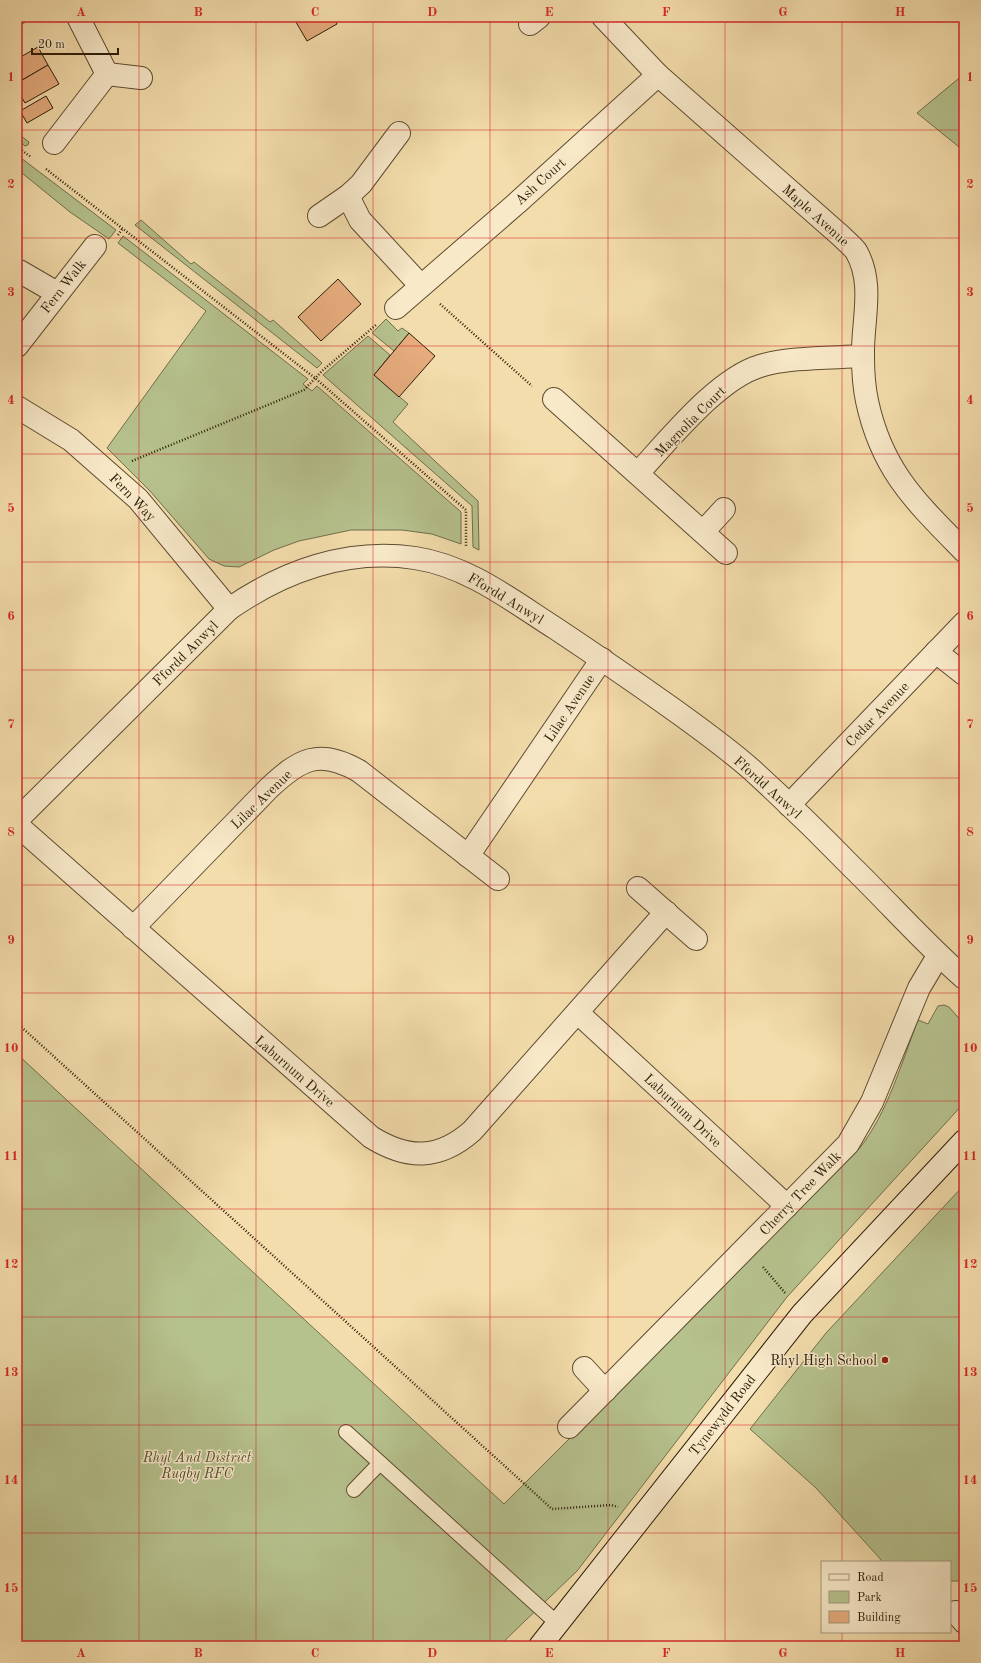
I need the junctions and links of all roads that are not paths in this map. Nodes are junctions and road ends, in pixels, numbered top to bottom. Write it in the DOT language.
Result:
graph roads {
  1 [pos="78,17"];
  2 [pos="602,17"];
  3 [pos="107,74"];
  4 [pos="658,75"];
  5 [pos="141,78"];
  6 [pos="399,134"];
  7 [pos="54,143"];
  8 [pos="348,196"];
  9 [pos="319,216"];
  10 [pos="95,246"];
  11 [pos="19,271"];
  12 [pos="421,286"];
  13 [pos="57,293"];
  14 [pos="396,308"];
  15 [pos="17,346"];
  16 [pos="863,356"];
  17 [pos="554,399"];
  18 [pos="17,407"];
  19 [pos="638,473"];
  20 [pos="724,509"];
  21 [pos="702,532"];
  22 [pos="964,551"];
  23 [pos="726,553"];
  24 [pos="229,609"];
  25 [pos="964,623"];
  26 [pos="936,652"];
  27 [pos="602,659"];
  28 [pos="964,674"];
  29 [pos="789,805"];
  30 [pos="17,820"];
  31 [pos="17,825"];
  32 [pos="468,856"];
  33 [pos="498,879"];
  34 [pos="638,888"];
  35 [pos="666,912"];
  36 [pos="133,928"];
  37 [pos="696,939"];
  38 [pos="938,956"];
  39 [pos="964,978"];
  40 [pos="578,1013"];
  41 [pos="964,1141"];
  42 [pos="787,1206"];
  43 [pos="584,1368"];
  44 [pos="605,1391"];
  45 [pos="569,1427"];
  46 [pos="346,1432"];
  47 [pos="380,1463"];
  48 [pos="354,1490"];
  49 [pos="558,1624"];
  50 [pos="540,1646"];
  1 -- 3 [label="street"];
  2 -- 4 [label="street, Maple Avenue"];
  3 -- 5 [label="street"];
  3 -- 7 [label="street"];
  4 -- 12 [label="street, Ash Court"];
  4 -- 16 [label="street, Maple Avenue"];
  6 -- 8 [label="street"];
  8 -- 9 [label="street"];
  8 -- 12 [label="street"];
  10 -- 13 [label="street, Fern Walk"];
  11 -- 13 [label="street"];
  12 -- 14 [label="street, Ash Court"];
  13 -- 15 [label="street, Fern Walk"];
  16 -- 19 [label="street, Magnolia Court"];
  16 -- 22 [label="street, Maple Avenue"];
  17 -- 19 [label="street"];
  18 -- 24 [label="street, Fern Way"];
  19 -- 21 [label="street"];
  20 -- 21 [label="street"];
  21 -- 23 [label="street"];
  24 -- 27 [label="street, Ffordd Anwyl"];
  24 -- 30 [label="street, Ffordd Anwyl"];
  25 -- 26 [label="street, Cedar Avenue"];
  26 -- 28 [label="street"];
  26 -- 29 [label="street, Cedar Avenue"];
  27 -- 29 [label="street, Ffordd Anwyl"];
  27 -- 32 [label="street, Lilac Avenue"];
  29 -- 38 [label="street, Ffordd Anwyl"];
  31 -- 36 [label="street, Laburnum Drive"];
  32 -- 33 [label="street, Lilac Avenue"];
  32 -- 36 [label="street, Lilac Avenue"];
  34 -- 35 [label="street"];
  35 -- 37 [label="street"];
  35 -- 40 [label="street, Laburnum Drive"];
  36 -- 40 [label="street, Laburnum Drive"];
  38 -- 39 [label="street, Ffordd Anwyl"];
  38 -- 42 [label="street, Cherry Tree Walk"];
  40 -- 42 [label="street, Laburnum Drive"];
  41 -- 49 [label="street, Tynewydd Road"];
  42 -- 44 [label="street, Cherry Tree Walk"];
  43 -- 44 [label="street"];
  44 -- 45 [label="street, Cherry Tree Walk"];
  46 -- 47 [label="lane"];
  47 -- 48 [label="lane"];
  47 -- 49 [label="lane"];
  49 -- 50 [label="street, Tynewydd Road"];
}
